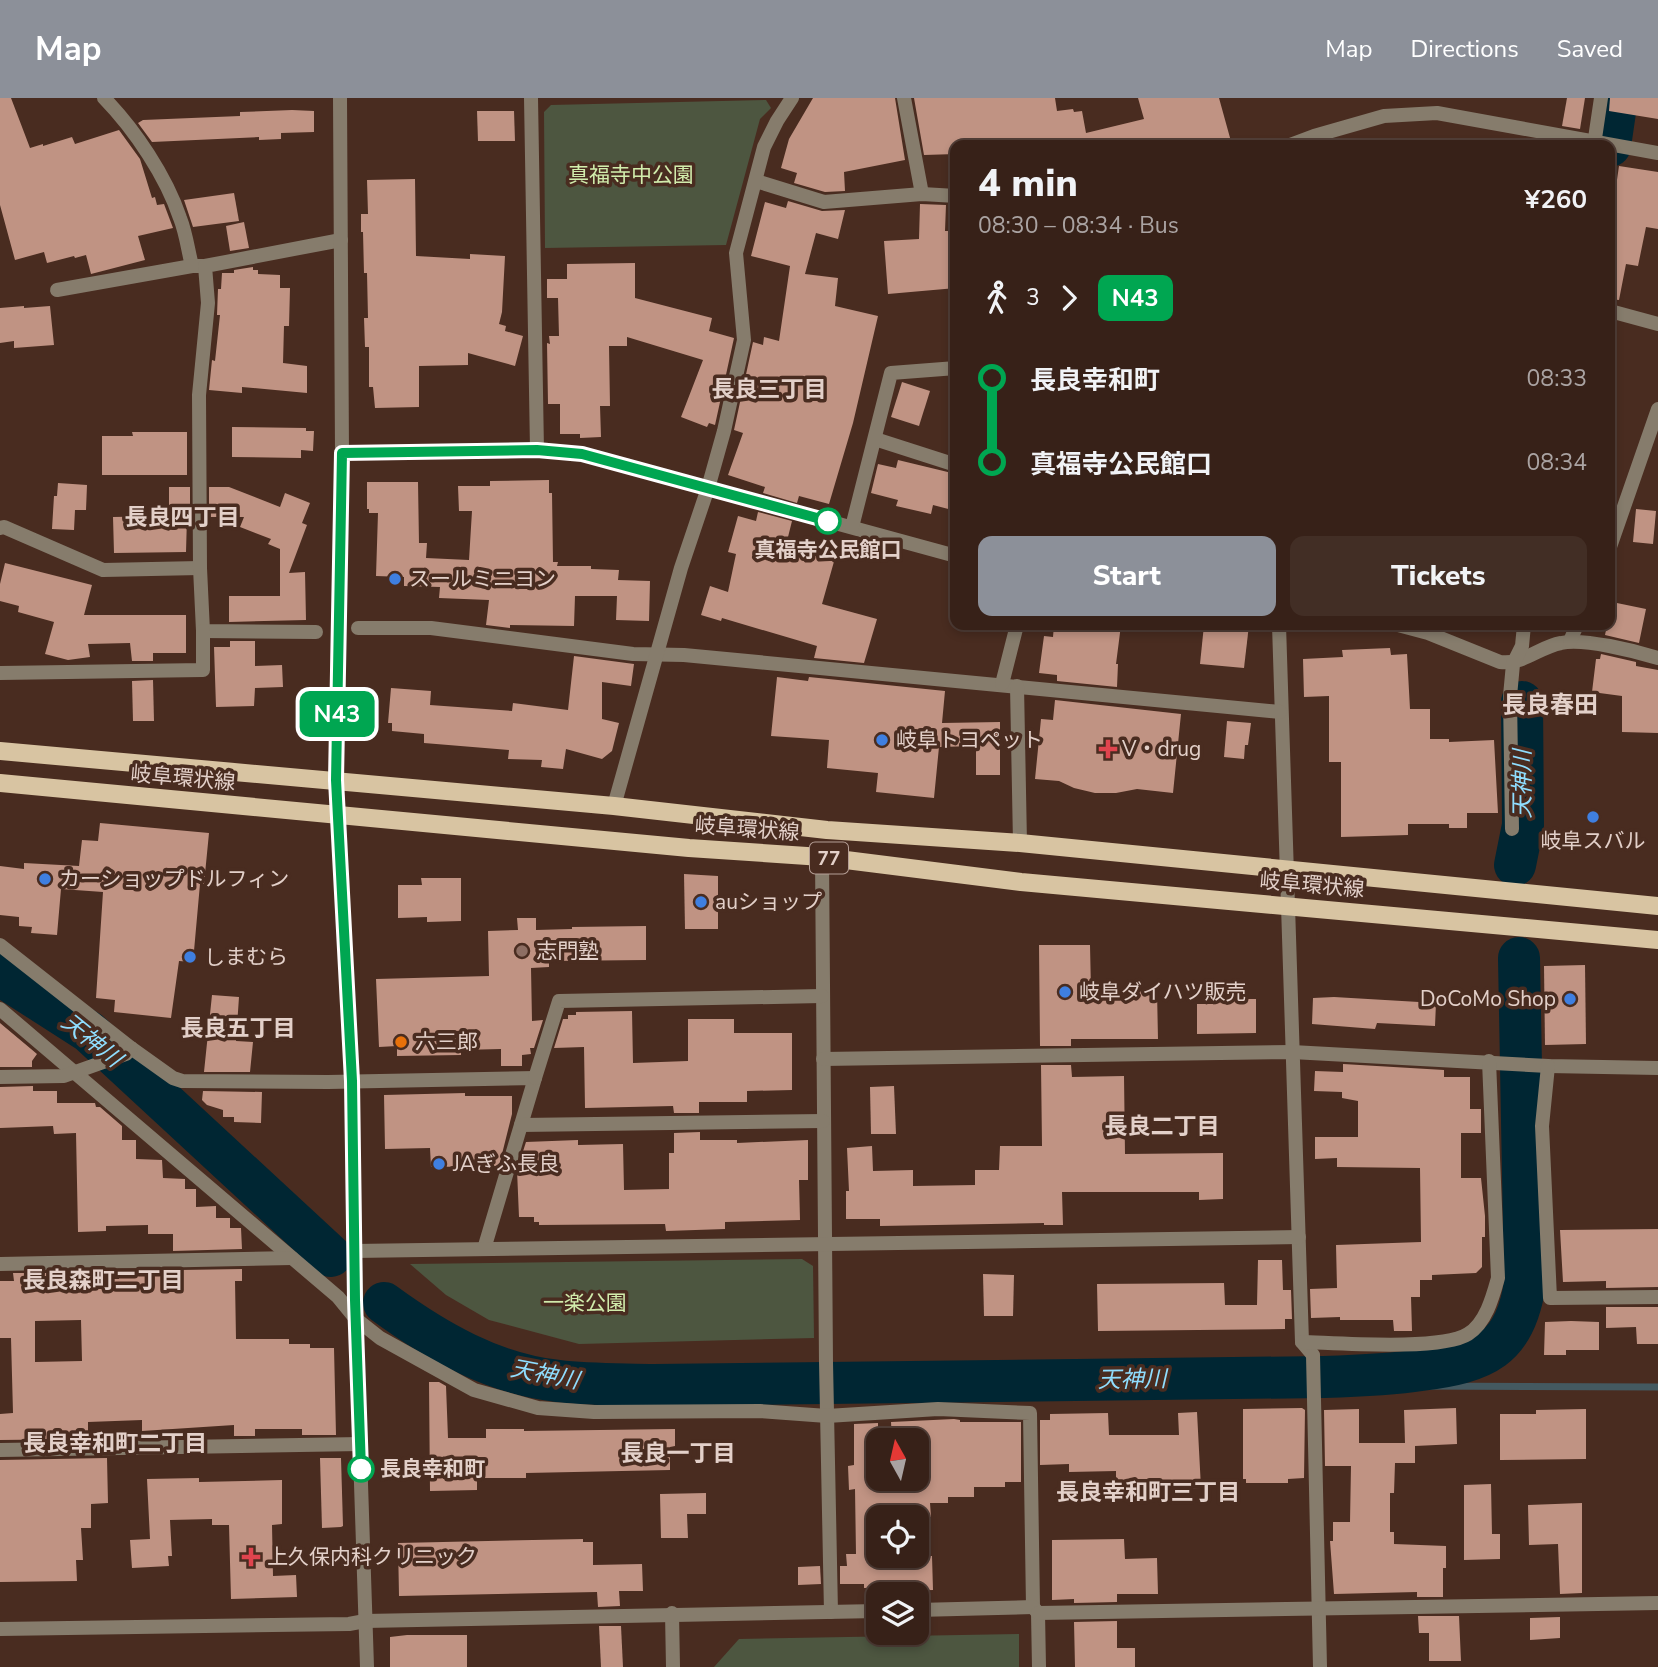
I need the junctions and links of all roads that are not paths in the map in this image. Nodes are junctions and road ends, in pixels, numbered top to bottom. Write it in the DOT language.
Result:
graph roads {
  1 [pos="104,98"];
  2 [pos="340,98"];
  3 [pos="531,98"];
  4 [pos="792,98"];
  5 [pos="904,98"];
  6 [pos="1601,98"];
  7 [pos="1436,105"];
  8 [pos="1302,140"];
  9 [pos="1589,140"];
  10 [pos="1602,140"];
  11 [pos="1615,145"];
  12 [pos="1658,153"];
  13 [pos="755,181"];
  14 [pos="922,194"];
  15 [pos="950,196"];
  16 [pos="341,240"];
  17 [pos="198,266"];
  18 [pos="57,290"];
  19 [pos="1615,312"];
  20 [pos="1658,324"];
  21 [pos="950,368"];
  22 [pos="1658,409"];
  23 [pos="874,439"];
  24 [pos="537,450"];
  25 [pos="342,453"];
  26 [pos="950,463"];
  27 [pos="708,488"];
  28 [pos="852,527"];
  29 [pos="0,528"];
  30 [pos="1615,533"];
  31 [pos="950,554"];
  32 [pos="200,568"];
  33 [pos="358,628"];
  34 [pos="1016,630"];
  35 [pos="1279,630"];
  36 [pos="1417,630"];
  37 [pos="1524,630"];
  38 [pos="1575,630"];
  39 [pos="203,631"];
  40 [pos="316,632"];
  41 [pos="1570,641"];
  42 [pos="657,654"];
  43 [pos="1658,658"];
  44 [pos="1513,664"];
  45 [pos="0,673"];
  46 [pos="1002,684"];
  47 [pos="1017,686"];
  48 [pos="1280,712"];
  49 [pos="0,751"];
  50 [pos="336,780"];
  51 [pos="0,783"];
  52 [pos="614,806"];
  53 [pos="338,815"];
  54 [pos="1512,829"];
  55 [pos="1020,843"];
  56 [pos="822,857"];
  57 [pos="1286,870"];
  58 [pos="1287,906"];
  59 [pos="1658,906"];
  60 [pos="1658,940"];
  61 [pos="0,944"];
  62 [pos="822,996"];
  63 [pos="0,1009"];
  64 [pos="129,1051"];
  65 [pos="1292,1052"];
  66 [pos="823,1059"];
  67 [pos="1496,1062"];
  68 [pos="1541,1065"];
  69 [pos="1658,1068"];
  70 [pos="79,1072"];
  71 [pos="0,1077"];
  72 [pos="535,1078"];
  73 [pos="352,1081"];
  74 [pos="823,1121"];
  75 [pos="521,1125"];
  76 [pos="1299,1237"];
  77 [pos="825,1244"];
  78 [pos="484,1249"];
  79 [pos="354,1252"];
  80 [pos="292,1258"];
  81 [pos="0,1264"];
  82 [pos="1658,1297"];
  83 [pos="356,1319"];
  84 [pos="1302,1342"];
  85 [pos="827,1409"];
  86 [pos="361,1444"];
  87 [pos="0,1450"];
  88 [pos="1658,1603"];
  89 [pos="1319,1609"];
  90 [pos="929,1610"];
  91 [pos="1036,1610"];
  92 [pos="866,1611"];
  93 [pos="831,1612"];
  94 [pos="672,1613"];
  95 [pos="365,1621"];
  96 [pos="0,1629"];
  97 [pos="367,1667"];
  98 [pos="673,1667"];
  99 [pos="1039,1667"];
  100 [pos="1320,1667"];
  1 -- 17 [label="street"];
  2 -- 16 [label="street"];
  3 -- 24 [label="street"];
  4 -- 13 [label="street"];
  5 -- 14 [label="street"];
  6 -- 10 [label="street"];
  7 -- 8 [label="street"];
  7 -- 9 [label="street"];
  11 -- 12 [label="street"];
  13 -- 14 [label="street"];
  13 -- 27 [label="street"];
  14 -- 15 [label="street"];
  16 -- 17 [label="street"];
  16 -- 25 [label="street"];
  17 -- 18 [label="street"];
  17 -- 32 [label="street"];
  19 -- 20 [label="street"];
  21 -- 23 [label="street"];
  22 -- 30 [label="street"];
  23 -- 26 [label="street"];
  23 -- 28 [label="street"];
  24 -- 25 [label="street"];
  24 -- 27 [label="street"];
  25 -- 50 [label="street"];
  27 -- 28 [label="street"];
  27 -- 42 [label="street"];
  28 -- 31 [label="street"];
  29 -- 32 [label="street"];
  32 -- 39 [label="street"];
  33 -- 42 [label="street"];
  34 -- 46 [label="street"];
  35 -- 48 [label="street"];
  36 -- 44 [label="street"];
  37 -- 44 [label="street"];
  38 -- 41 [label="street"];
  39 -- 40 [label="street"];
  39 -- 45 [label="street"];
  41 -- 43 [label="street"];
  41 -- 44 [label="street"];
  42 -- 46 [label="street"];
  42 -- 52 [label="street"];
  44 -- 54 [label="street"];
  46 -- 47 [label="street"];
  47 -- 48 [label="street"];
  47 -- 55 [label="street"];
  48 -- 57 [label="street"];
  49 -- 50 [label="main road, 岐阜環状線 / 77"];
  50 -- 52 [label="main road, 岐阜環状線 / 77"];
  50 -- 53 [label="street"];
  51 -- 53 [label="main road, 岐阜環状線 / 77"];
  52 -- 55 [label="main road, 岐阜環状線 / 77"];
  53 -- 56 [label="main road, 岐阜環状線 / 77"];
  53 -- 73 [label="street"];
  55 -- 57 [label="main road, 岐阜環状線 / 77"];
  56 -- 58 [label="main road, 岐阜環状線 / 77"];
  56 -- 62 [label="street"];
  57 -- 58 [label="street"];
  57 -- 59 [label="main road, 岐阜環状線 / 77"];
  58 -- 60 [label="main road, 岐阜環状線 / 77"];
  58 -- 65 [label="street"];
  61 -- 64 [label="street"];
  62 -- 66 [label="street"];
  62 -- 72 [label="street"];
  63 -- 70 [label="street"];
  64 -- 70 [label="street"];
  64 -- 73 [label="street"];
  65 -- 66 [label="street"];
  65 -- 67 [label="street"];
  65 -- 76 [label="street"];
  66 -- 74 [label="street"];
  67 -- 68 [label="street"];
  67 -- 84 [label="street"];
  68 -- 69 [label="street"];
  68 -- 82 [label="street"];
  70 -- 71 [label="street"];
  70 -- 80 [label="street"];
  72 -- 73 [label="street"];
  72 -- 75 [label="street"];
  73 -- 79 [label="street"];
  74 -- 75 [label="street"];
  74 -- 77 [label="street"];
  75 -- 78 [label="street"];
  76 -- 77 [label="street"];
  76 -- 84 [label="street"];
  77 -- 78 [label="street"];
  77 -- 85 [label="street"];
  78 -- 79 [label="street"];
  79 -- 83 [label="street"];
  80 -- 81 [label="street"];
  80 -- 83 [label="street"];
  83 -- 85 [label="street"];
  83 -- 86 [label="street"];
  84 -- 89 [label="street"];
  85 -- 91 [label="street"];
  85 -- 93 [label="street"];
  86 -- 87 [label="street"];
  86 -- 95 [label="street"];
  88 -- 89 [label="street"];
  89 -- 91 [label="street"];
  89 -- 100 [label="street"];
  90 -- 91 [label="street"];
  91 -- 99 [label="street"];
  92 -- 93 [label="street"];
  93 -- 94 [label="street"];
  94 -- 95 [label="street"];
  94 -- 98 [label="street"];
  95 -- 96 [label="street"];
  95 -- 97 [label="street"];
}
